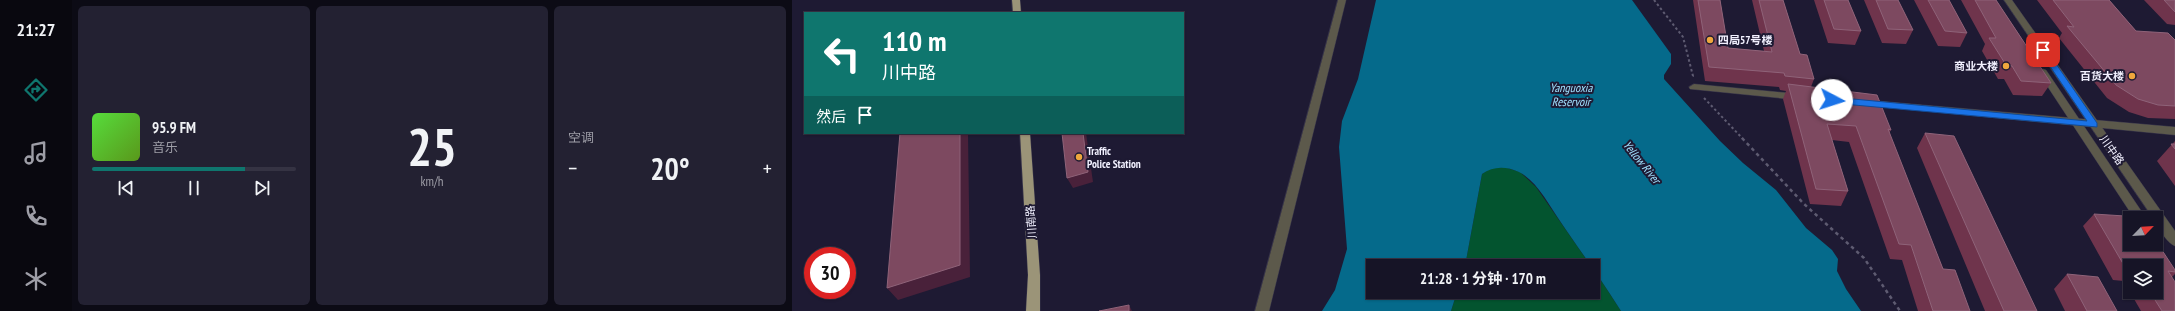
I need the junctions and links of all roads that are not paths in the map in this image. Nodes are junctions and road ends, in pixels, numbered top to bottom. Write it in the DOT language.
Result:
graph roads {
  1 [pos="1016,0"];
  2 [pos="1342,0"];
  3 [pos="2008,0"];
  4 [pos="1017,12"];
  5 [pos="2038,65"];
  6 [pos="1694,87"];
  7 [pos="1811,98"];
  8 [pos="1858,102"];
  9 [pos="2077,123"];
  10 [pos="2094,125"];
  11 [pos="2175,131"];
  12 [pos="1025,134"];
  13 [pos="2135,211"];
  14 [pos="2175,241"];
  15 [pos="1033,311"];
  16 [pos="1262,311"];
  1 -- 4 [label="main road"];
  2 -- 16 [label="street"];
  3 -- 10 [label="street, 川中路"];
  5 -- 9 [label="street, 川中路"];
  6 -- 7 [label="street"];
  8 -- 9 [label="street"];
  9 -- 10 [label="street"];
  9 -- 13 [label="street, 川中路"];
  10 -- 11 [label="street"];
  10 -- 14 [label="street, 川中路"];
  12 -- 15 [label="main road, 川南路"];
}
